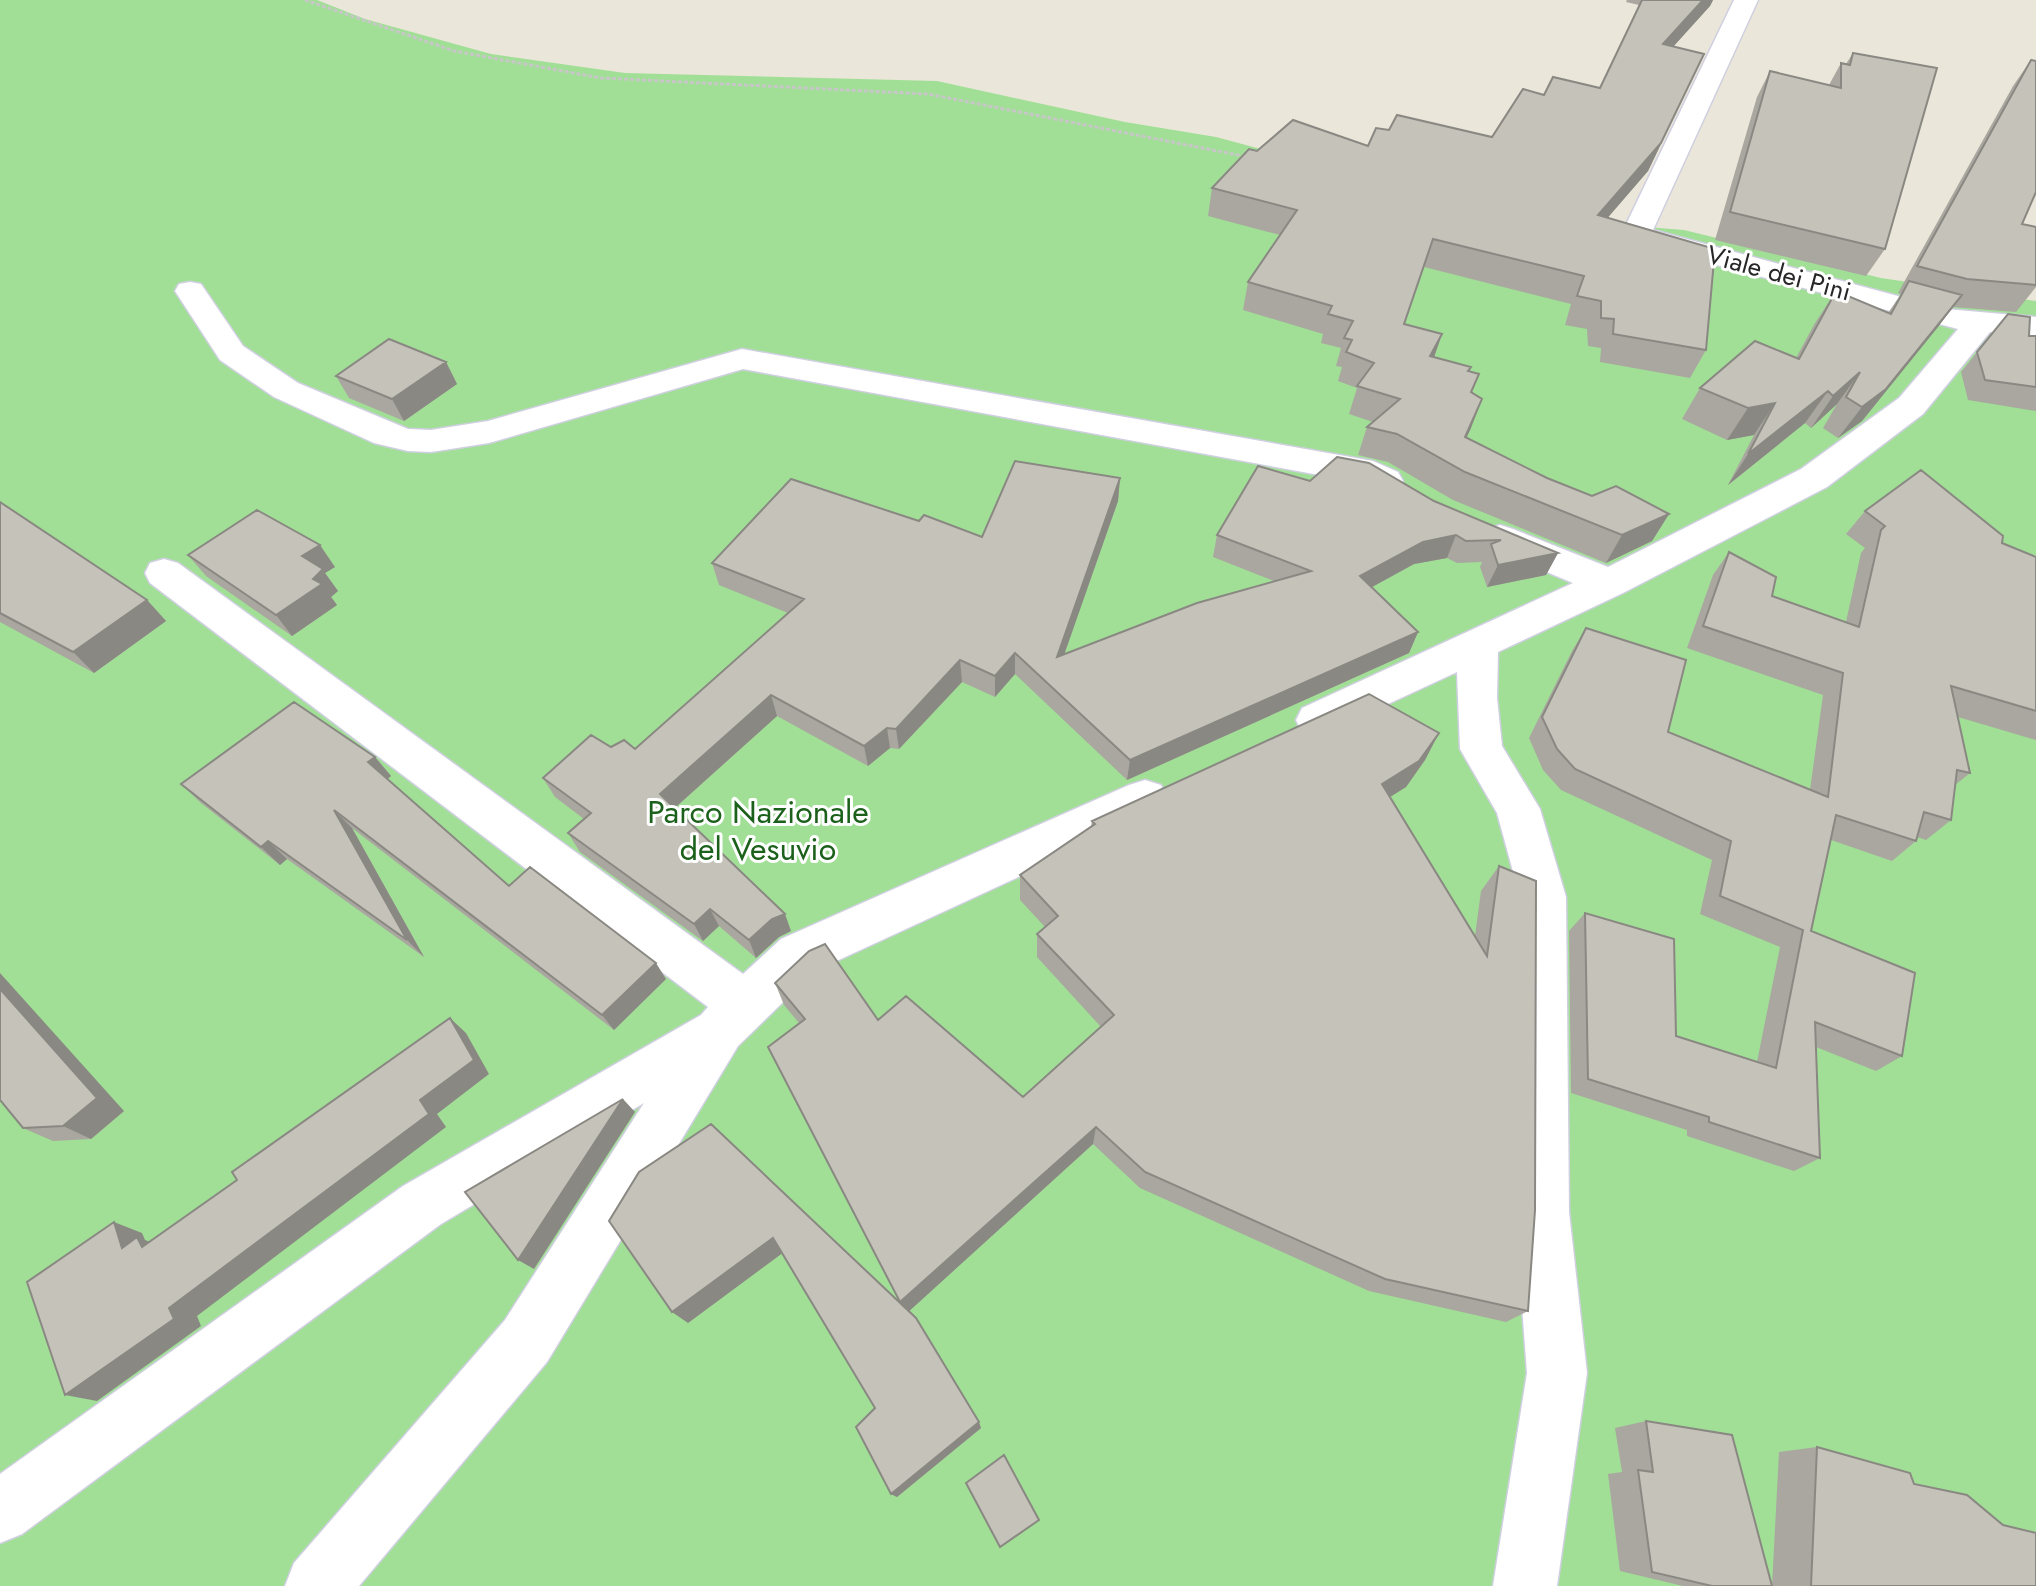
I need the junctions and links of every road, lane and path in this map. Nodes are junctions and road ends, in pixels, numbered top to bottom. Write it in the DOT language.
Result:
graph roads {
  1 [pos="305,0"];
  2 [pos="1746,0"];
  3 [pos="1254,158"];
  4 [pos="190,291"];
  5 [pos="1981,322"];
  6 [pos="2036,327"];
  7 [pos="1409,497"];
  8 [pos="1467,524"];
  9 [pos="164,573"];
  10 [pos="1609,583"];
  11 [pos="1478,645"];
  12 [pos="1272,741"];
  13 [pos="1185,780"];
  14 [pos="733,1017"];
  15 [pos="0,1512"];
  16 [pos="317,1586"];
  17 [pos="1525,1586"];
  1 -- 3 [label="path"];
  2 -- 5 [label="street, Viale dei Pini"];
  4 -- 7 [label="street"];
  5 -- 6 [label="street, Viale dei Pini"];
  5 -- 10 [label="street"];
  8 -- 10 [label="street"];
  9 -- 14 [label="street"];
  10 -- 11 [label="street"];
  11 -- 12 [label="street"];
  11 -- 17 [label="street"];
  13 -- 14 [label="street"];
  14 -- 15 [label="street"];
  14 -- 16 [label="street"];
}
